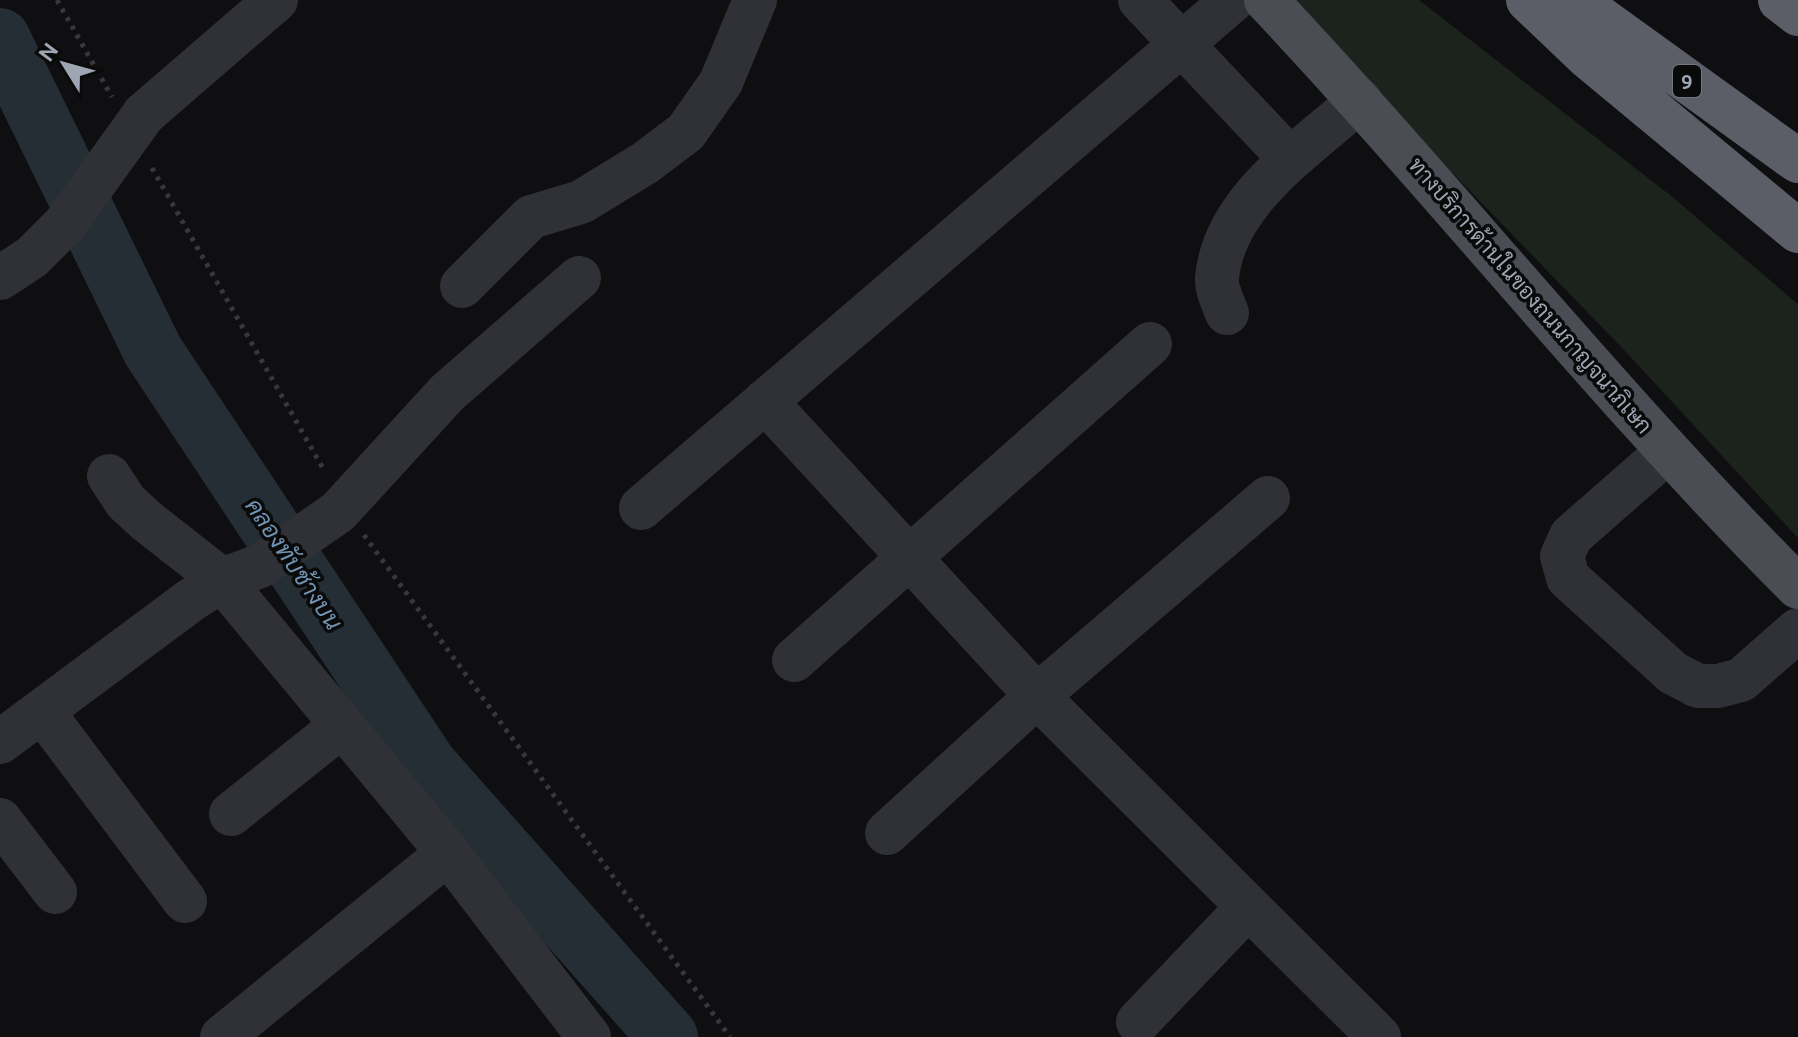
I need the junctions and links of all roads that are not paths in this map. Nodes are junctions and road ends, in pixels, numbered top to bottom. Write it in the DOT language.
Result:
graph roads {
  1 [pos="276,0"];
  2 [pos="755,0"];
  3 [pos="1140,0"];
  4 [pos="1233,0"];
  5 [pos="1266,0"];
  6 [pos="1528,0"];
  7 [pos="1575,0"];
  8 [pos="1780,0"];
  9 [pos="1798,14"];
  10 [pos="1181,44"];
  11 [pos="1360,100"];
  12 [pos="1276,144"];
  13 [pos="1798,161"];
  14 [pos="1798,231"];
  15 [pos="0,278"];
  16 [pos="579,278"];
  17 [pos="462,286"];
  18 [pos="1227,313"];
  19 [pos="1150,344"];
  20 [pos="765,401"];
  21 [pos="1668,451"];
  22 [pos="109,476"];
  23 [pos="1268,498"];
  24 [pos="641,508"];
  25 [pos="907,558"];
  26 [pos="241,573"];
  27 [pos="1798,587"];
  28 [pos="1798,630"];
  29 [pos="794,660"];
  30 [pos="1037,696"];
  31 [pos="42,711"];
  32 [pos="340,727"];
  33 [pos="0,742"];
  34 [pos="231,814"];
  35 [pos="0,820"];
  36 [pos="887,833"];
  37 [pos="448,853"];
  38 [pos="55,892"];
  39 [pos="185,901"];
  40 [pos="1248,907"];
  41 [pos="1138,1022"];
  42 [pos="222,1037"];
  43 [pos="589,1037"];
  44 [pos="1379,1037"];
  1 -- 15 [label="street, bridge"];
  2 -- 17 [label="street"];
  3 -- 10 [label="street"];
  4 -- 10 [label="street"];
  5 -- 11 [label="main road, ทางบริการด้านในของถนนกาญจนาภิเษก"];
  6 -- 14 [label="highway"];
  7 -- 13 [label="highway, 9"];
  8 -- 9 [label="highway"];
  10 -- 12 [label="street"];
  10 -- 20 [label="street"];
  11 -- 18 [label="street"];
  11 -- 21 [label="main road, ทางบริการด้านในของถนนกาญจนาภิเษก"];
  16 -- 26 [label="street"];
  19 -- 25 [label="street"];
  20 -- 24 [label="street"];
  20 -- 25 [label="street"];
  21 -- 27 [label="main road, ทางบริการด้านในของถนนกาญจนาภิเษก"];
  21 -- 28 [label="street"];
  22 -- 26 [label="street"];
  23 -- 30 [label="street"];
  25 -- 29 [label="street"];
  25 -- 30 [label="street"];
  26 -- 31 [label="street"];
  26 -- 32 [label="street"];
  30 -- 36 [label="street"];
  30 -- 40 [label="street"];
  31 -- 33 [label="street"];
  31 -- 39 [label="street"];
  32 -- 34 [label="street"];
  32 -- 37 [label="street"];
  35 -- 38 [label="street"];
  37 -- 42 [label="street"];
  37 -- 43 [label="street"];
  40 -- 41 [label="street"];
  40 -- 44 [label="street"];
}
